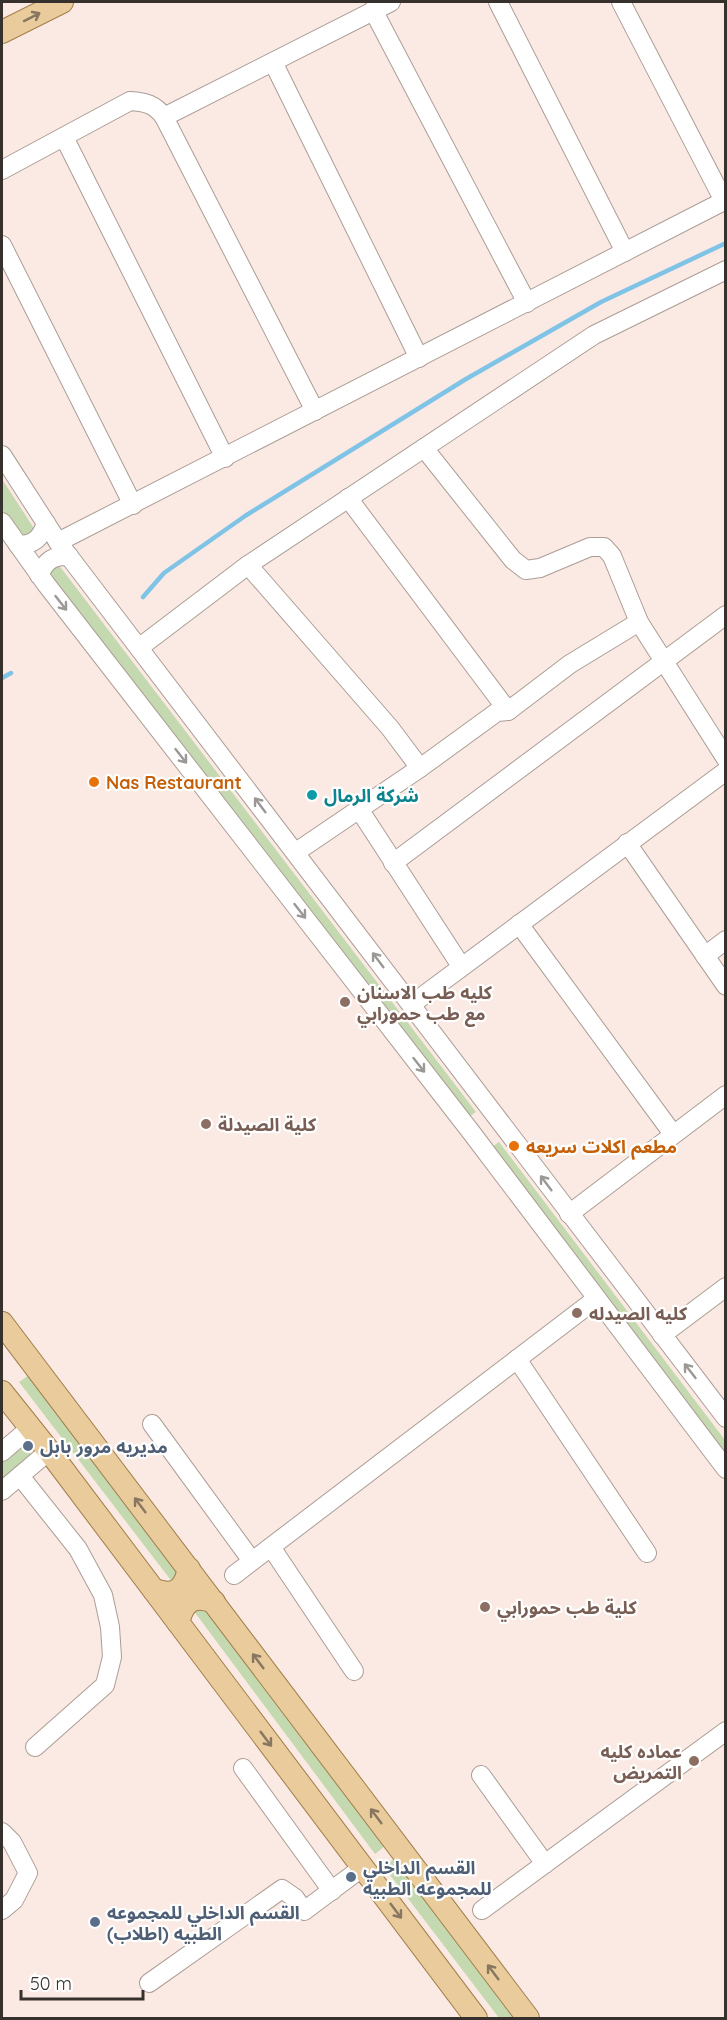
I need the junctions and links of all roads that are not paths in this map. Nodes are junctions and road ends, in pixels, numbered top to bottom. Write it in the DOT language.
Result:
graph roads {
  1 [pos="62,2"];
  2 [pos="391,2"];
  3 [pos="498,2"];
  4 [pos="621,2"];
  5 [pos="373,10"];
  6 [pos="2,32"];
  7 [pos="273,62"];
  8 [pos="164,117"];
  9 [pos="64,137"];
  10 [pos="2,170"];
  11 [pos="725,200"];
  12 [pos="2,245"];
  13 [pos="625,252"];
  14 [pos="726,270"];
  15 [pos="527,303"];
  16 [pos="419,358"];
  17 [pos="315,411"];
  18 [pos="424,448"];
  19 [pos="2,455"];
  20 [pos="225,458"];
  21 [pos="348,498"];
  22 [pos="133,505"];
  23 [pos="2,522"];
  24 [pos="46,523"];
  25 [pos="18,545"];
  26 [pos="64,549"];
  27 [pos="248,565"];
  28 [pos="39,575"];
  29 [pos="726,615"];
  30 [pos="639,622"];
  31 [pos="140,647"];
  32 [pos="662,662"];
  33 [pos="508,711"];
  34 [pos="726,759"];
  35 [pos="420,768"];
  36 [pos="726,771"];
  37 [pos="359,809"];
  38 [pos="627,843"];
  39 [pos="296,852"];
  40 [pos="393,863"];
  41 [pos="519,924"];
  42 [pos="726,940"];
  43 [pos="705,956"];
  44 [pos="461,966"];
  45 [pos="726,986"];
  46 [pos="412,1004"];
  47 [pos="726,1095"];
  48 [pos="489,1106"];
  49 [pos="463,1123"];
  50 [pos="509,1134"];
  51 [pos="673,1134"];
  52 [pos="484,1150"];
  53 [pos="569,1214"];
  54 [pos="726,1287"];
  55 [pos="596,1299"];
  56 [pos="2,1323"];
  57 [pos="662,1335"];
  58 [pos="517,1359"];
  59 [pos="2,1392"];
  60 [pos="726,1418"];
  61 [pos="152,1424"];
  62 [pos="30,1428"];
  63 [pos="49,1451"];
  64 [pos="2,1452"];
  65 [pos="726,1470"];
  66 [pos="20,1476"];
  67 [pos="2,1491"];
  68 [pos="271,1547"];
  69 [pos="647,1553"];
  70 [pos="252,1561"];
  71 [pos="189,1569"];
  72 [pos="234,1575"];
  73 [pos="154,1590"];
  74 [pos="214,1602"];
  75 [pos="178,1622"];
  76 [pos="354,1671"];
  77 [pos="726,1731"];
  78 [pos="35,1747"];
  79 [pos="243,1768"];
  80 [pos="480,1775"];
  81 [pos="2,1832"];
  82 [pos="545,1863"];
  83 [pos="363,1867"];
  84 [pos="332,1891"];
  85 [pos="2,1910"];
  86 [pos="482,1910"];
  87 [pos="149,1983"];
  88 [pos="476,2019"];
  89 [pos="528,2019"];
  6 -- 1 [label="main road, one-way"];
  2 -- 5 [label="street"];
  3 -- 13 [label="street"];
  4 -- 11 [label="street"];
  5 -- 7 [label="street"];
  5 -- 15 [label="street"];
  7 -- 8 [label="street"];
  7 -- 16 [label="street"];
  8 -- 9 [label="street"];
  8 -- 17 [label="street"];
  9 -- 10 [label="street"];
  9 -- 20 [label="street"];
  11 -- 13 [label="street"];
  12 -- 22 [label="street"];
  13 -- 15 [label="street"];
  14 -- 18 [label="street"];
  15 -- 16 [label="street"];
  16 -- 17 [label="street"];
  17 -- 20 [label="street"];
  18 -- 21 [label="street"];
  18 -- 30 [label="street"];
  19 -- 24 [label="street"];
  20 -- 22 [label="street"];
  21 -- 27 [label="street"];
  21 -- 33 [label="street"];
  22 -- 26 [label="street"];
  23 -- 25 [label="street"];
  24 -- 25 [label="street"];
  24 -- 26 [label="street"];
  25 -- 28 [label="street"];
  26 -- 28 [label="street"];
  26 -- 31 [label="street"];
  27 -- 31 [label="street"];
  27 -- 35 [label="street"];
  28 -- 49 [label="street, one-way"];
  29 -- 32 [label="street"];
  30 -- 32 [label="street"];
  30 -- 33 [label="street"];
  39 -- 31 [label="street, one-way"];
  32 -- 34 [label="street"];
  32 -- 40 [label="street"];
  33 -- 35 [label="street"];
  35 -- 37 [label="street"];
  36 -- 38 [label="street"];
  37 -- 39 [label="street"];
  37 -- 40 [label="street"];
  38 -- 41 [label="street"];
  38 -- 43 [label="street"];
  46 -- 39 [label="street, one-way"];
  40 -- 44 [label="street"];
  41 -- 44 [label="street"];
  41 -- 51 [label="street"];
  42 -- 43 [label="street"];
  43 -- 45 [label="street"];
  44 -- 46 [label="street"];
  46 -- 48 [label="street"];
  47 -- 51 [label="street"];
  48 -- 49 [label="street"];
  48 -- 50 [label="street"];
  49 -- 52 [label="street"];
  50 -- 52 [label="street"];
  53 -- 50 [label="street, one-way"];
  51 -- 53 [label="street"];
  52 -- 55 [label="street"];
  53 -- 57 [label="street"];
  54 -- 57 [label="street"];
  55 -- 58 [label="street"];
  55 -- 65 [label="street"];
  71 -- 56 [label="main road, one-way"];
  60 -- 57 [label="street, one-way"];
  58 -- 68 [label="street"];
  58 -- 69 [label="street"];
  59 -- 62 [label="main road"];
  61 -- 70 [label="street"];
  62 -- 63 [label="main road"];
  62 -- 64 [label="street"];
  63 -- 66 [label="street"];
  63 -- 73 [label="main road"];
  66 -- 67 [label="street"];
  66 -- 78 [label="street"];
  68 -- 70 [label="street"];
  68 -- 76 [label="street"];
  70 -- 72 [label="street"];
  71 -- 73 [label="main road"];
  71 -- 74 [label="main road"];
  73 -- 75 [label="main road"];
  74 -- 75 [label="main road"];
  89 -- 74 [label="main road, one-way"];
  75 -- 83 [label="main road, one-way"];
  77 -- 82 [label="street"];
  79 -- 84 [label="street"];
  80 -- 82 [label="street"];
  81 -- 85 [label="street"];
  82 -- 86 [label="street"];
  83 -- 84 [label="street"];
  83 -- 88 [label="main road, one-way"];
  84 -- 87 [label="street"];
}
